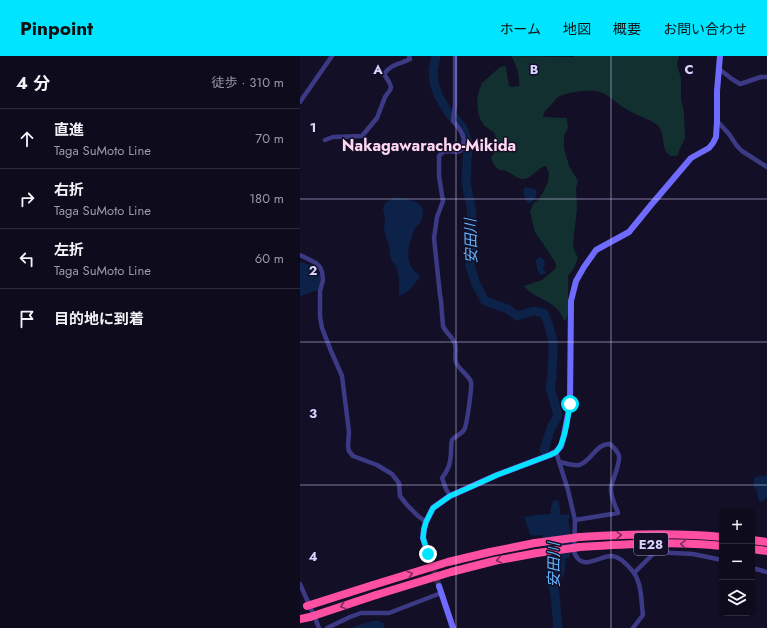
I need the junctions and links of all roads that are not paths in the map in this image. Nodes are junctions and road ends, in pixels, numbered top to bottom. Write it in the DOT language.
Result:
graph roads {
  1 [pos="332,56"];
  2 [pos="409,56"];
  3 [pos="455,56"];
  4 [pos="720,56"];
  5 [pos="719,69"];
  6 [pos="767,77"];
  7 [pos="300,102"];
  8 [pos="717,121"];
  9 [pos="325,140"];
  10 [pos="767,167"];
  11 [pos="300,255"];
  12 [pos="556,452"];
  13 [pos="559,462"];
  14 [pos="450,496"];
  15 [pos="575,520"];
  16 [pos="426,522"];
  17 [pos="719,537"];
  18 [pos="755,540"];
  19 [pos="767,542"];
  20 [pos="719,546"];
  21 [pos="755,549"];
  22 [pos="767,551"];
  23 [pos="428,554"];
  24 [pos="719,559"];
  25 [pos="755,569"];
  26 [pos="767,572"];
  27 [pos="634,573"];
  28 [pos="300,584"];
  29 [pos="439,586"];
  30 [pos="441,593"];
  31 [pos="304,607"];
  32 [pos="300,619"];
  33 [pos="319,628"];
  34 [pos="327,628"];
  35 [pos="453,628"];
  36 [pos="633,628"];
  1 -- 7 [label="street"];
  2 -- 9 [label="street"];
  3 -- 14 [label="street"];
  4 -- 5 [label="main road"];
  5 -- 6 [label="street"];
  5 -- 8 [label="main road"];
  8 -- 10 [label="street"];
  8 -- 12 [label="main road"];
  11 -- 16 [label="street"];
  12 -- 13 [label="street"];
  12 -- 14 [label="main road"];
  13 -- 15 [label="street"];
  13 -- 15 [label="street"];
  14 -- 16 [label="main road"];
  15 -- 27 [label="street"];
  16 -- 23 [label="main road"];
  31 -- 17 [label="highway, E28, one-way, bridge"];
  18 -- 19 [label="highway"];
  20 -- 32 [label="highway, E28, one-way, bridge"];
  21 -- 22 [label="highway"];
  24 -- 27 [label="street"];
  25 -- 26 [label="street"];
  27 -- 36 [label="street"];
  28 -- 33 [label="street"];
  29 -- 30 [label="main road"];
  30 -- 34 [label="street"];
  30 -- 35 [label="main road"];
}
